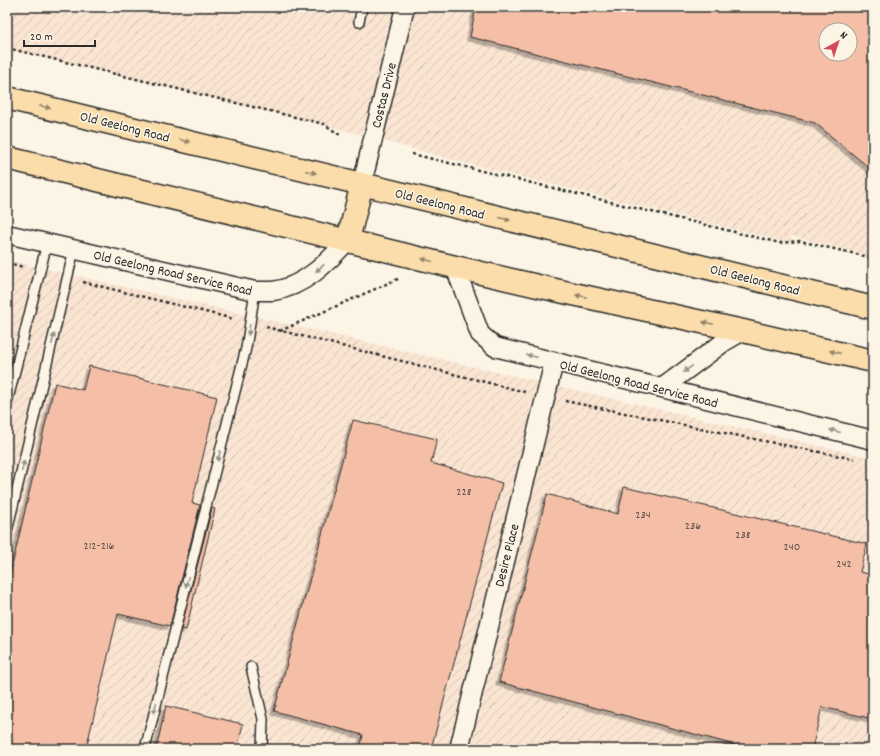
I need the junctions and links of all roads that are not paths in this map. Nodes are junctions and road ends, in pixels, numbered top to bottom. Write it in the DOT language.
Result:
graph roads {
  1 [pos="362,7"];
  2 [pos="405,7"];
  3 [pos="359,22"];
  4 [pos="7,98"];
  5 [pos="7,158"];
  6 [pos="362,184"];
  7 [pos="7,234"];
  8 [pos="348,240"];
  9 [pos="47,243"];
  10 [pos="74,250"];
  11 [pos="455,267"];
  12 [pos="254,291"];
  13 [pos="873,308"];
  14 [pos="743,331"];
  15 [pos="873,361"];
  16 [pos="554,362"];
  17 [pos="662,388"];
  18 [pos="7,403"];
  19 [pos="873,440"];
  20 [pos="7,531"];
  21 [pos="251,667"];
  22 [pos="144,749"];
  23 [pos="262,749"];
  24 [pos="459,749"];
  1 -- 3 [label="lane"];
  2 -- 6 [label="street, Costas Drive"];
  4 -- 6 [label="main road, Old Geelong Road, one-way"];
  5 -- 8 [label="main road"];
  6 -- 8 [label="main road"];
  6 -- 13 [label="main road, Old Geelong Road, one-way"];
  7 -- 9 [label="street, Old Geelong Road Service Road"];
  11 -- 8 [label="main road, one-way"];
  8 -- 12 [label="street, Old Geelong Road Service Road, one-way"];
  9 -- 10 [label="street, Old Geelong Road Service Road"];
  9 -- 18 [label="lane"];
  10 -- 12 [label="street, Old Geelong Road Service Road"];
  20 -- 10 [label="lane, one-way"];
  14 -- 11 [label="main road, one-way"];
  16 -- 11 [label="street, Old Geelong Road Service Road, one-way"];
  12 -- 22 [label="lane, one-way"];
  15 -- 14 [label="main road, one-way"];
  14 -- 17 [label="street, one-way"];
  16 -- 17 [label="street, Old Geelong Road Service Road"];
  16 -- 24 [label="street, Desire Place"];
  19 -- 17 [label="street, Old Geelong Road Service Road, one-way"];
  21 -- 23 [label="lane"];
}
